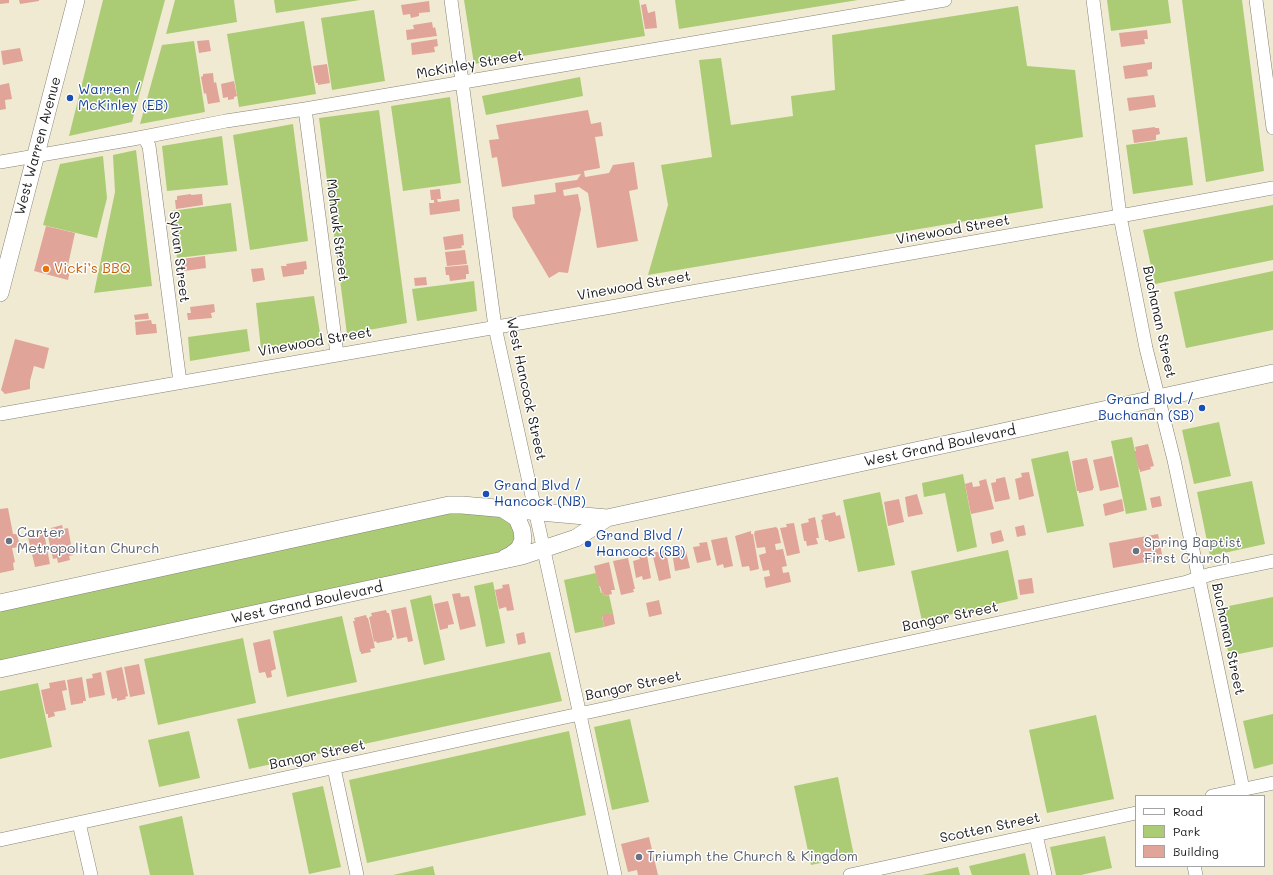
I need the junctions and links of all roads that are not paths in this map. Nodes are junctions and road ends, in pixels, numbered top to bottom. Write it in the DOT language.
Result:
graph roads {
  1 [pos="76,0"];
  2 [pos="451,0"];
  3 [pos="945,0"];
  4 [pos="1093,0"];
  5 [pos="1256,0"];
  6 [pos="462,82"];
  7 [pos="305,109"];
  8 [pos="1273,128"];
  9 [pos="144,137"];
  10 [pos="36,156"];
  11 [pos="0,162"];
  12 [pos="1273,188"];
  13 [pos="1120,216"];
  14 [pos="0,293"];
  15 [pos="495,327"];
  16 [pos="337,354"];
  17 [pos="1273,373"];
  18 [pos="180,382"];
  19 [pos="1159,398"];
  20 [pos="0,414"];
  21 [pos="503,509"];
  22 [pos="536,512"];
  23 [pos="607,518"];
  24 [pos="543,548"];
  25 [pos="499,561"];
  26 [pos="1273,561"];
  27 [pos="1199,578"];
  28 [pos="0,603"];
  29 [pos="0,669"];
  30 [pos="580,714"];
  31 [pos="334,768"];
  32 [pos="1273,782"];
  33 [pos="1243,789"];
  34 [pos="1216,795"];
  35 [pos="1135,813"];
  36 [pos="79,823"];
  37 [pos="1036,835"];
  38 [pos="0,840"];
  39 [pos="890,871"];
  40 [pos="90,875"];
  41 [pos="357,875"];
  42 [pos="614,875"];
  43 [pos="850,875"];
  44 [pos="1044,875"];
  1 -- 10 [label="main road, West Warren Avenue"];
  2 -- 6 [label="street, West Hancock Street"];
  3 -- 6 [label="street, McKinley Street"];
  4 -- 13 [label="street, Buchanan Street"];
  5 -- 8 [label="street"];
  6 -- 7 [label="street, McKinley Street"];
  6 -- 15 [label="street, West Hancock Street"];
  7 -- 9 [label="street, McKinley Street"];
  7 -- 16 [label="street, Mohawk Street"];
  9 -- 10 [label="street, McKinley Street"];
  9 -- 18 [label="street, Sylvan Street"];
  10 -- 11 [label="street, McKinley Street"];
  10 -- 14 [label="main road, West Warren Avenue"];
  12 -- 13 [label="street, Vinewood Street"];
  13 -- 15 [label="street, Vinewood Street"];
  13 -- 19 [label="street, Buchanan Street"];
  15 -- 16 [label="street, Vinewood Street"];
  15 -- 22 [label="street, West Hancock Street"];
  16 -- 18 [label="street, Vinewood Street"];
  17 -- 19 [label="main road, West Grand Boulevard"];
  18 -- 20 [label="street, Vinewood Street"];
  19 -- 23 [label="main road, West Grand Boulevard"];
  19 -- 27 [label="street, Buchanan Street"];
  21 -- 22 [label="main road, West Grand Boulevard"];
  21 -- 25 [label="main road"];
  21 -- 28 [label="main road, West Grand Boulevard"];
  22 -- 23 [label="main road, West Grand Boulevard"];
  22 -- 24 [label="street, West Hancock Street"];
  23 -- 24 [label="main road, West Grand Boulevard"];
  24 -- 25 [label="main road, West Grand Boulevard"];
  24 -- 30 [label="street, West Hancock Street"];
  25 -- 29 [label="main road, West Grand Boulevard"];
  26 -- 27 [label="street, Bangor Street"];
  27 -- 30 [label="street, Bangor Street"];
  27 -- 33 [label="street, Buchanan Street"];
  30 -- 31 [label="street, Bangor Street"];
  30 -- 42 [label="street, West Hancock Street"];
  31 -- 36 [label="street, Bangor Street"];
  31 -- 41 [label="street"];
  32 -- 33 [label="street"];
  33 -- 34 [label="street"];
  35 -- 37 [label="street, Scotten Street"];
  36 -- 38 [label="street, Bangor Street"];
  36 -- 40 [label="street"];
  37 -- 39 [label="street, Scotten Street"];
  37 -- 44 [label="street"];
  39 -- 43 [label="street, Scotten Street"];
}
